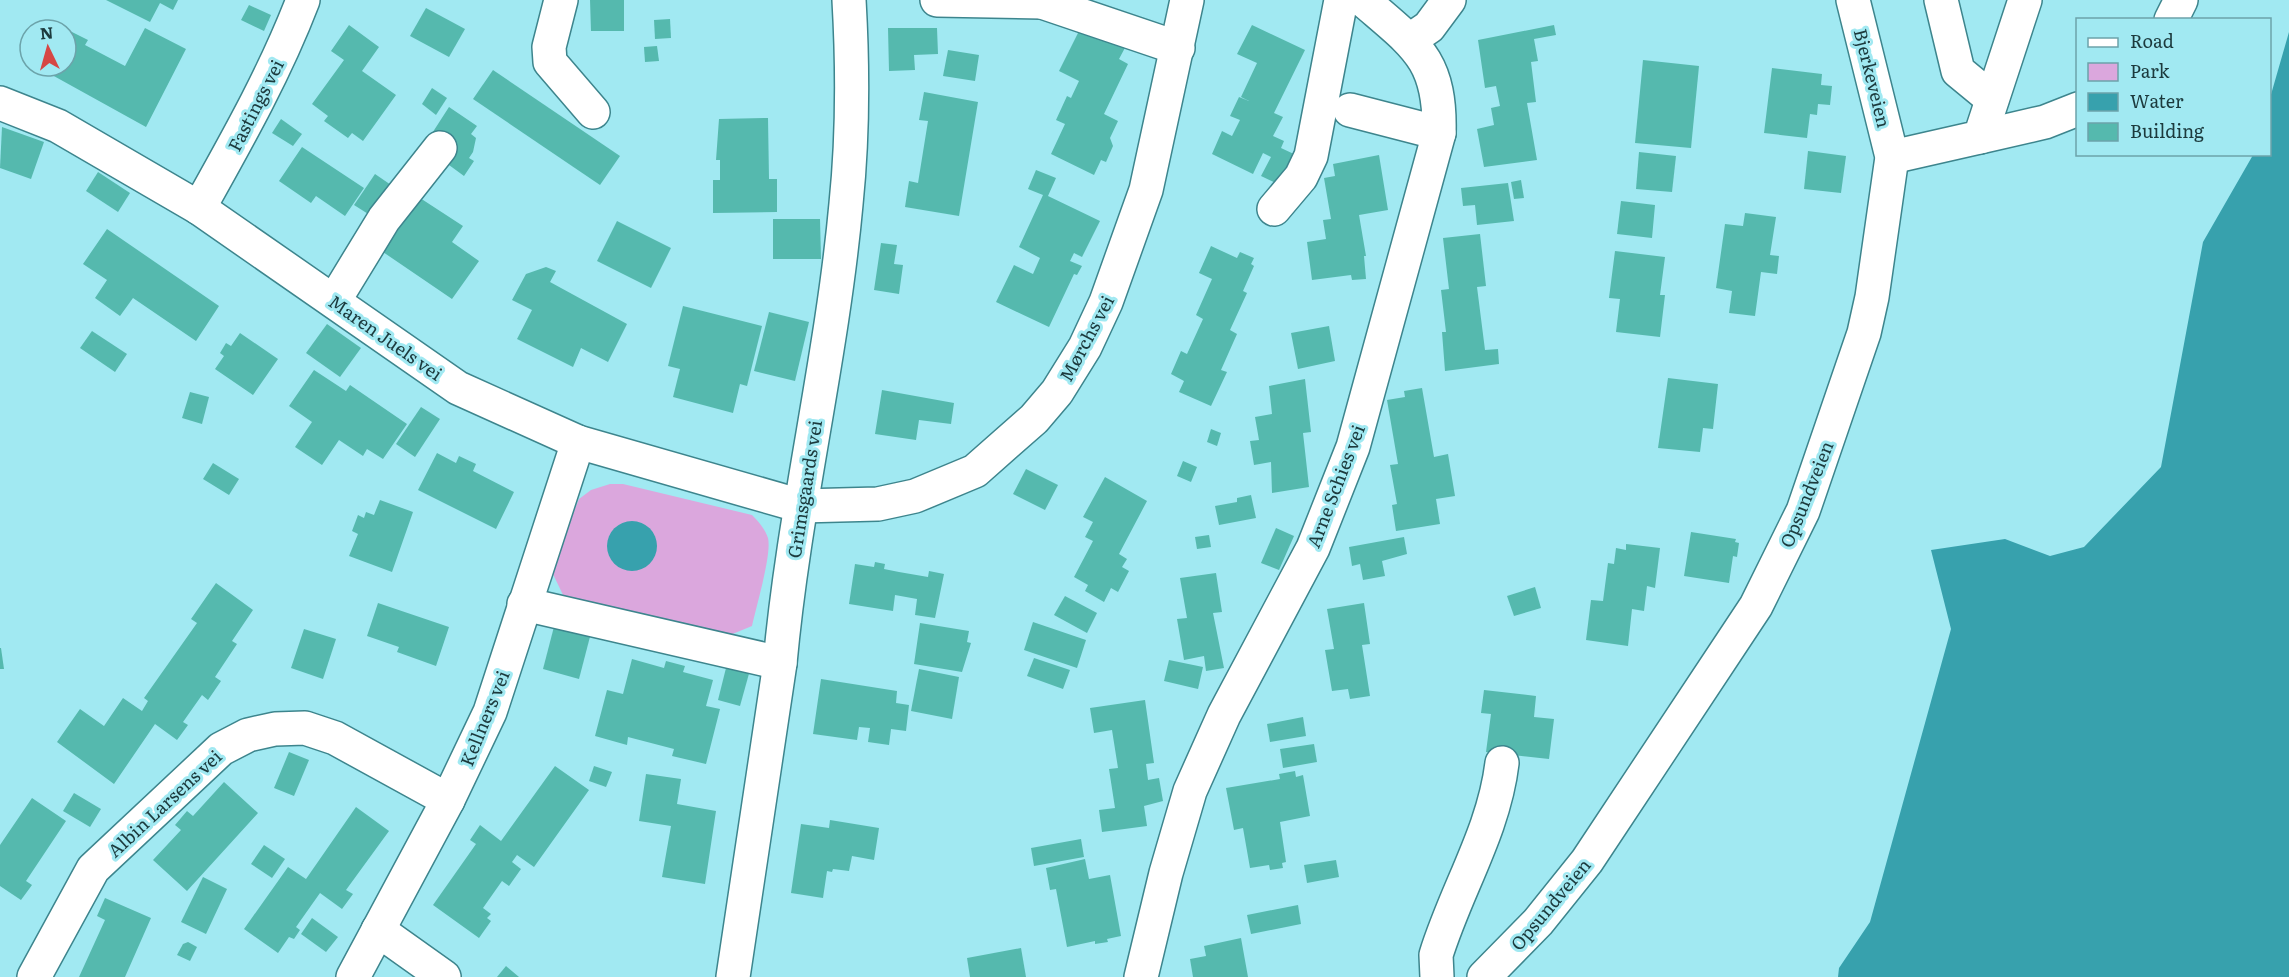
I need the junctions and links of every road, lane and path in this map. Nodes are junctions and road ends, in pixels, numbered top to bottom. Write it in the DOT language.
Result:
graph roads {
  1 [pos="303,0"];
  2 [pos="561,0"];
  3 [pos="849,0"];
  4 [pos="937,0"];
  5 [pos="1187,0"];
  6 [pos="1341,0"];
  7 [pos="1362,0"];
  8 [pos="1449,0"];
  9 [pos="1853,0"];
  10 [pos="1941,0"];
  11 [pos="2025,0"];
  12 [pos="2181,0"];
  13 [pos="1042,1"];
  14 [pos="2172,18"];
  15 [pos="1410,40"];
  16 [pos="1178,48"];
  17 [pos="1992,99"];
  18 [pos="0,103"];
  19 [pos="1350,110"];
  20 [pos="2076,111"];
  21 [pos="594,112"];
  22 [pos="1439,133"];
  23 [pos="1980,137"];
  24 [pos="440,148"];
  25 [pos="1892,157"];
  26 [pos="199,208"];
  27 [pos="1274,209"];
  28 [pos="334,301"];
  29 [pos="578,442"];
  30 [pos="801,506"];
  31 [pos="524,604"];
  32 [pos="780,663"];
  33 [pos="1502,763"];
  34 [pos="448,800"];
  35 [pos="378,930"];
  36 [pos="34,977"];
  37 [pos="352,977"];
  38 [pos="444,977"];
  39 [pos="733,977"];
  40 [pos="1141,977"];
  41 [pos="1437,977"];
  42 [pos="1484,977"];
  1 -- 26 [label="street, Fastings vei"];
  2 -- 21 [label="street"];
  3 -- 30 [label="street, Grimsgaards vei"];
  4 -- 13 [label="street"];
  5 -- 16 [label="street, Mørchs vei"];
  6 -- 27 [label="street"];
  7 -- 15 [label="street, Arne Schies vei"];
  8 -- 15 [label="street"];
  9 -- 25 [label="street, Bjerkeveien"];
  10 -- 17 [label="street"];
  11 -- 17 [label="street"];
  12 -- 14 [label="street"];
  13 -- 16 [label="street"];
  15 -- 22 [label="street, Arne Schies vei"];
  16 -- 30 [label="street, Mørchs vei"];
  17 -- 23 [label="street"];
  18 -- 26 [label="street, Maren Juels vei"];
  19 -- 22 [label="street"];
  20 -- 23 [label="street"];
  22 -- 40 [label="street, Arne Schies vei"];
  23 -- 25 [label="street"];
  24 -- 28 [label="street"];
  25 -- 42 [label="street, Opsundveien"];
  26 -- 28 [label="street, Maren Juels vei"];
  28 -- 29 [label="street, Maren Juels vei"];
  29 -- 30 [label="street, Maren Juels vei"];
  29 -- 31 [label="street, Kellners vei"];
  30 -- 32 [label="street, Grimsgaards vei"];
  31 -- 32 [label="street"];
  31 -- 34 [label="street, Kellners vei"];
  32 -- 39 [label="street, Grimsgaards vei"];
  33 -- 41 [label="street"];
  34 -- 35 [label="street, Kellners vei"];
  34 -- 36 [label="street, Albin Larsens vei"];
  35 -- 37 [label="street, Kellners vei"];
  35 -- 38 [label="street"];
}
